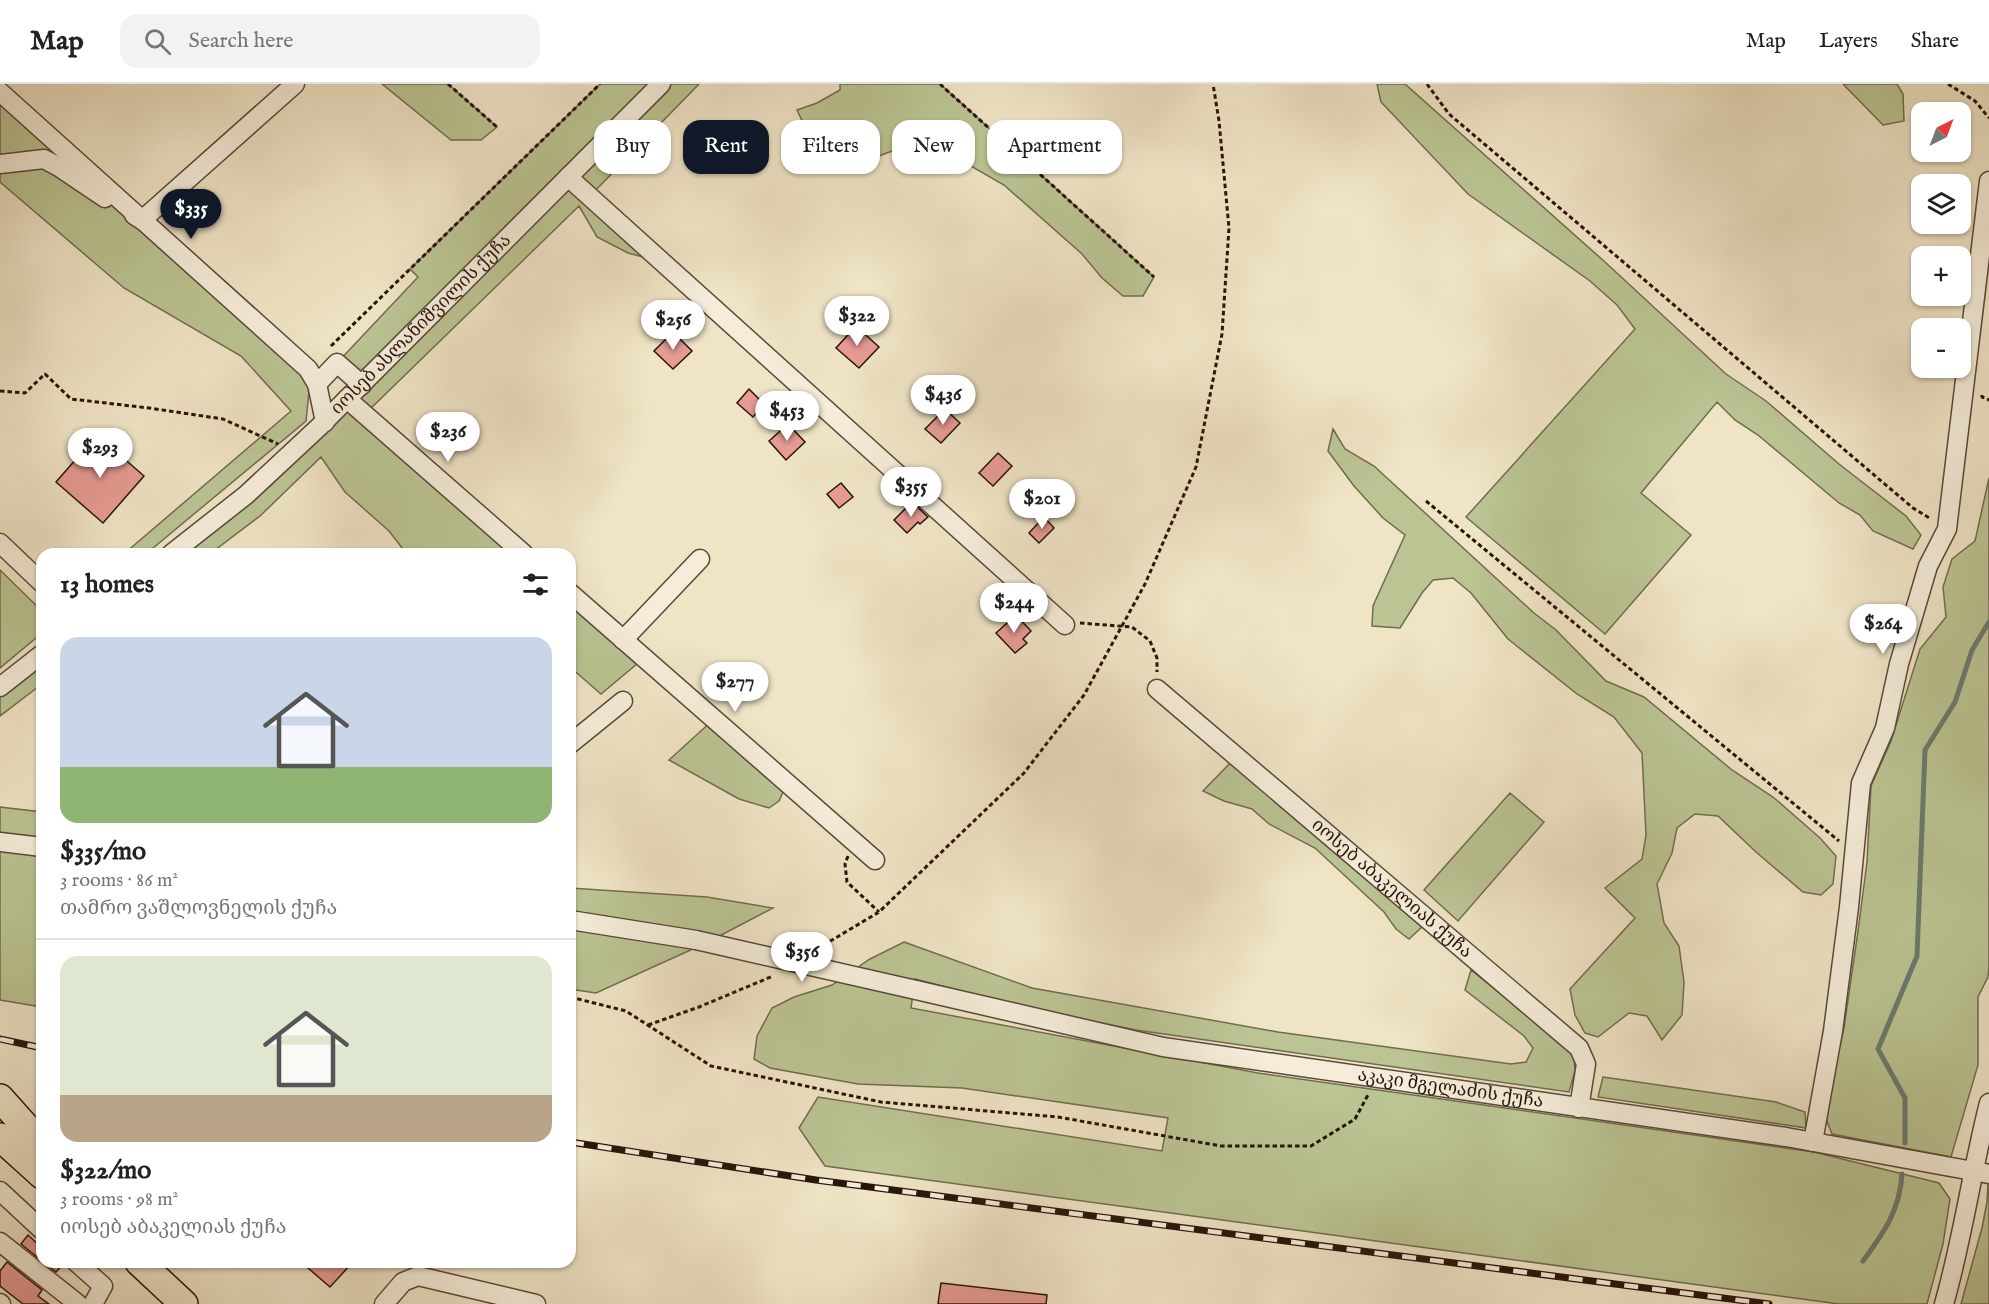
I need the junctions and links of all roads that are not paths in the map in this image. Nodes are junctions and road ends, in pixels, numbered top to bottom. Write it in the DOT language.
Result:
graph roads {
  1 [pos="295,84"];
  2 [pos="661,84"];
  3 [pos="0,92"];
  4 [pos="0,164"];
  5 [pos="568,177"];
  6 [pos="1989,181"];
  7 [pos="142,220"];
  8 [pos="1989,265"];
  9 [pos="1975,290"];
  10 [pos="312,377"];
  11 [pos="362,385"];
  12 [pos="347,399"];
  13 [pos="325,422"];
  14 [pos="0,543"];
  15 [pos="179,548"];
  16 [pos="517,548"];
  17 [pos="700,559"];
  18 [pos="36,577"];
  19 [pos="576,598"];
  20 [pos="1065,625"];
  21 [pos="623,640"];
  22 [pos="36,659"];
  23 [pos="0,687"];
  24 [pos="1157,688"];
  25 [pos="623,701"];
  26 [pos="576,739"];
  27 [pos="0,842"];
  28 [pos="36,846"];
  29 [pos="875,861"];
  30 [pos="576,921"];
  31 [pos="0,1098"];
  32 [pos="1989,1103"];
  33 [pos="1580,1108"];
  34 [pos="0,1137"];
  35 [pos="36,1138"];
  36 [pos="1813,1142"];
  37 [pos="36,1170"];
  38 [pos="1981,1173"];
  39 [pos="0,1191"];
  40 [pos="36,1224"];
  41 [pos="0,1242"];
  42 [pos="83,1268"];
  43 [pos="145,1268"];
  44 [pos="78,1304"];
  45 [pos="93,1304"];
  46 [pos="184,1304"];
  47 [pos="384,1304"];
  48 [pos="536,1304"];
  49 [pos="1944,1304"];
  1 -- 7 [label="street"];
  2 -- 5 [label="street, იოსებ ასლანიშვილის ქუჩა"];
  3 -- 7 [label="street"];
  4 -- 7 [label="street"];
  5 -- 11 [label="street, იოსებ ასლანიშვილის ქუჩა"];
  5 -- 20 [label="street"];
  6 -- 9 [label="street"];
  7 -- 10 [label="street"];
  8 -- 9 [label="street"];
  9 -- 36 [label="street"];
  10 -- 11 [label="street"];
  10 -- 13 [label="street"];
  11 -- 12 [label="street, იოსებ ასლანიშვილის ქუჩა"];
  12 -- 13 [label="street, იოსებ ასლანიშვილის ქუჩა"];
  12 -- 16 [label="street"];
  13 -- 15 [label="street, იოსებ ასლანიშვილის ქუჩა"];
  14 -- 18 [label="street"];
  17 -- 21 [label="street"];
  19 -- 21 [label="street"];
  21 -- 29 [label="street"];
  22 -- 23 [label="street"];
  24 -- 33 [label="street, იოსებ აბაკელიას ქუჩა"];
  25 -- 26 [label="street"];
  27 -- 28 [label="street"];
  30 -- 33 [label="street, აკაკი მგელაძის ქუჩა, bridge"];
  31 -- 35 [label="highway"];
  32 -- 38 [label="street"];
  33 -- 36 [label="street, აკაკი მგელაძის ქუჩა"];
  34 -- 37 [label="highway"];
  36 -- 38 [label="street, აკაკი მგელაძის ქუჩა"];
  38 -- 49 [label="street"];
  39 -- 40 [label="street"];
  41 -- 44 [label="street"];
  42 -- 45 [label="street"];
  43 -- 46 [label="highway"];
  47 -- 48 [label="street"];
}
